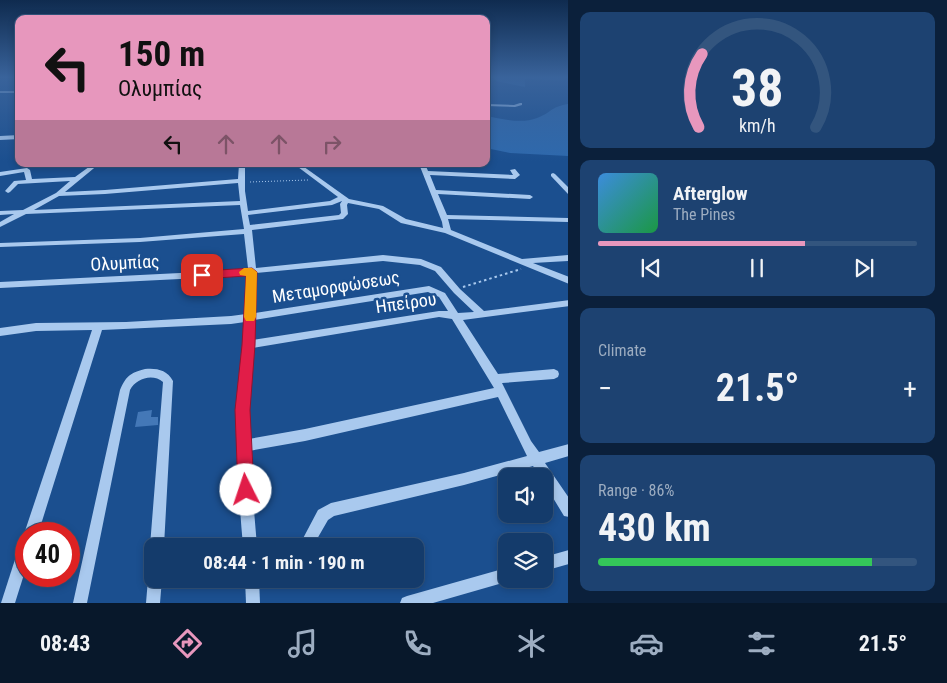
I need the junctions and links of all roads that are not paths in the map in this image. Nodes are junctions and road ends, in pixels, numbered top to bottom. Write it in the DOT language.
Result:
graph roads {
  1 [pos="490,105"];
  2 [pos="517,105"];
  3 [pos="15,137"];
  4 [pos="0,138"];
  5 [pos="92,167"];
  6 [pos="242,167"];
  7 [pos="301,167"];
  8 [pos="423,167"];
  9 [pos="513,170"];
  10 [pos="426,173"];
  11 [pos="0,174"];
  12 [pos="553,175"];
  13 [pos="76,179"];
  14 [pos="29,181"];
  15 [pos="240,182"];
  16 [pos="8,191"];
  17 [pos="433,192"];
  18 [pos="568,193"];
  19 [pos="58,194"];
  20 [pos="530,198"];
  21 [pos="344,200"];
  22 [pos="244,208"];
  23 [pos="28,211"];
  24 [pos="0,212"];
  25 [pos="443,216"];
  26 [pos="568,220"];
  27 [pos="0,225"];
  28 [pos="248,229"];
  29 [pos="447,231"];
  30 [pos="0,245"];
  31 [pos="568,258"];
  32 [pos="524,263"];
  33 [pos="252,272"];
  34 [pos="568,281"];
  35 [pos="0,286"];
  36 [pos="457,291"];
  37 [pos="568,303"];
  38 [pos="483,315"];
  39 [pos="455,316"];
  40 [pos="250,317"];
  41 [pos="98,327"];
  42 [pos="0,332"];
  43 [pos="249,345"];
  44 [pos="554,374"];
  45 [pos="495,379"];
  46 [pos="502,391"];
  47 [pos="243,446"];
  48 [pos="568,450"];
  49 [pos="536,458"];
  50 [pos="568,511"];
  51 [pos="35,522"];
  52 [pos="158,538"];
  53 [pos="249,538"];
  54 [pos="310,538"];
  55 [pos="568,558"];
  56 [pos="553,562"];
  57 [pos="498,577"];
  58 [pos="15,581"];
  59 [pos="154,588"];
  60 [pos="252,588"];
  61 [pos="8,603"];
  62 [pos="80,603"];
  63 [pos="153,603"];
  64 [pos="253,603"];
  65 [pos="407,603"];
  1 -- 2 [label="street"];
  3 -- 4 [label="street"];
  5 -- 13 [label="street"];
  6 -- 15 [label="street"];
  7 -- 21 [label="street"];
  8 -- 10 [label="street"];
  9 -- 10 [label="street"];
  10 -- 17 [label="street"];
  11 -- 14 [label="street"];
  12 -- 18 [label="street"];
  13 -- 14 [label="street"];
  13 -- 19 [label="street"];
  14 -- 16 [label="street"];
  15 -- 19 [label="street"];
  15 -- 22 [label="street"];
  17 -- 20 [label="street"];
  17 -- 25 [label="street"];
  19 -- 23 [label="street"];
  21 -- 22 [label="street"];
  21 -- 28 [label="street"];
  21 -- 29 [label="street"];
  22 -- 23 [label="street"];
  22 -- 28 [label="street"];
  23 -- 24 [label="street"];
  23 -- 27 [label="street"];
  25 -- 26 [label="street"];
  25 -- 29 [label="street"];
  28 -- 30 [label="street"];
  28 -- 33 [label="street"];
  29 -- 32 [label="street"];
  31 -- 32 [label="street"];
  32 -- 34 [label="street"];
  33 -- 35 [label="street, Ολυμπίας"];
  33 -- 36 [label="street, Ολυμπίας"];
  33 -- 40 [label="street"];
  36 -- 38 [label="street"];
  37 -- 38 [label="street, Ηπείρου"];
  38 -- 39 [label="street, Ηπείρου"];
  39 -- 40 [label="street, Μεταμορφώσεως"];
  39 -- 43 [label="street, Ηπείρου"];
  39 -- 45 [label="street"];
  40 -- 41 [label="street, Μεταμορφώσεως"];
  40 -- 43 [label="street"];
  41 -- 42 [label="street, Μεταμορφώσεως"];
  41 -- 51 [label="street"];
  43 -- 47 [label="street"];
  44 -- 45 [label="street"];
  45 -- 46 [label="street"];
  46 -- 47 [label="street"];
  46 -- 49 [label="street"];
  47 -- 53 [label="street"];
  48 -- 49 [label="street"];
  49 -- 50 [label="street"];
  49 -- 54 [label="street"];
  52 -- 62 [label="street"];
  55 -- 56 [label="street"];
  57 -- 65 [label="street"];
  58 -- 61 [label="street"];
  59 -- 63 [label="street"];
  60 -- 64 [label="street"];
}
